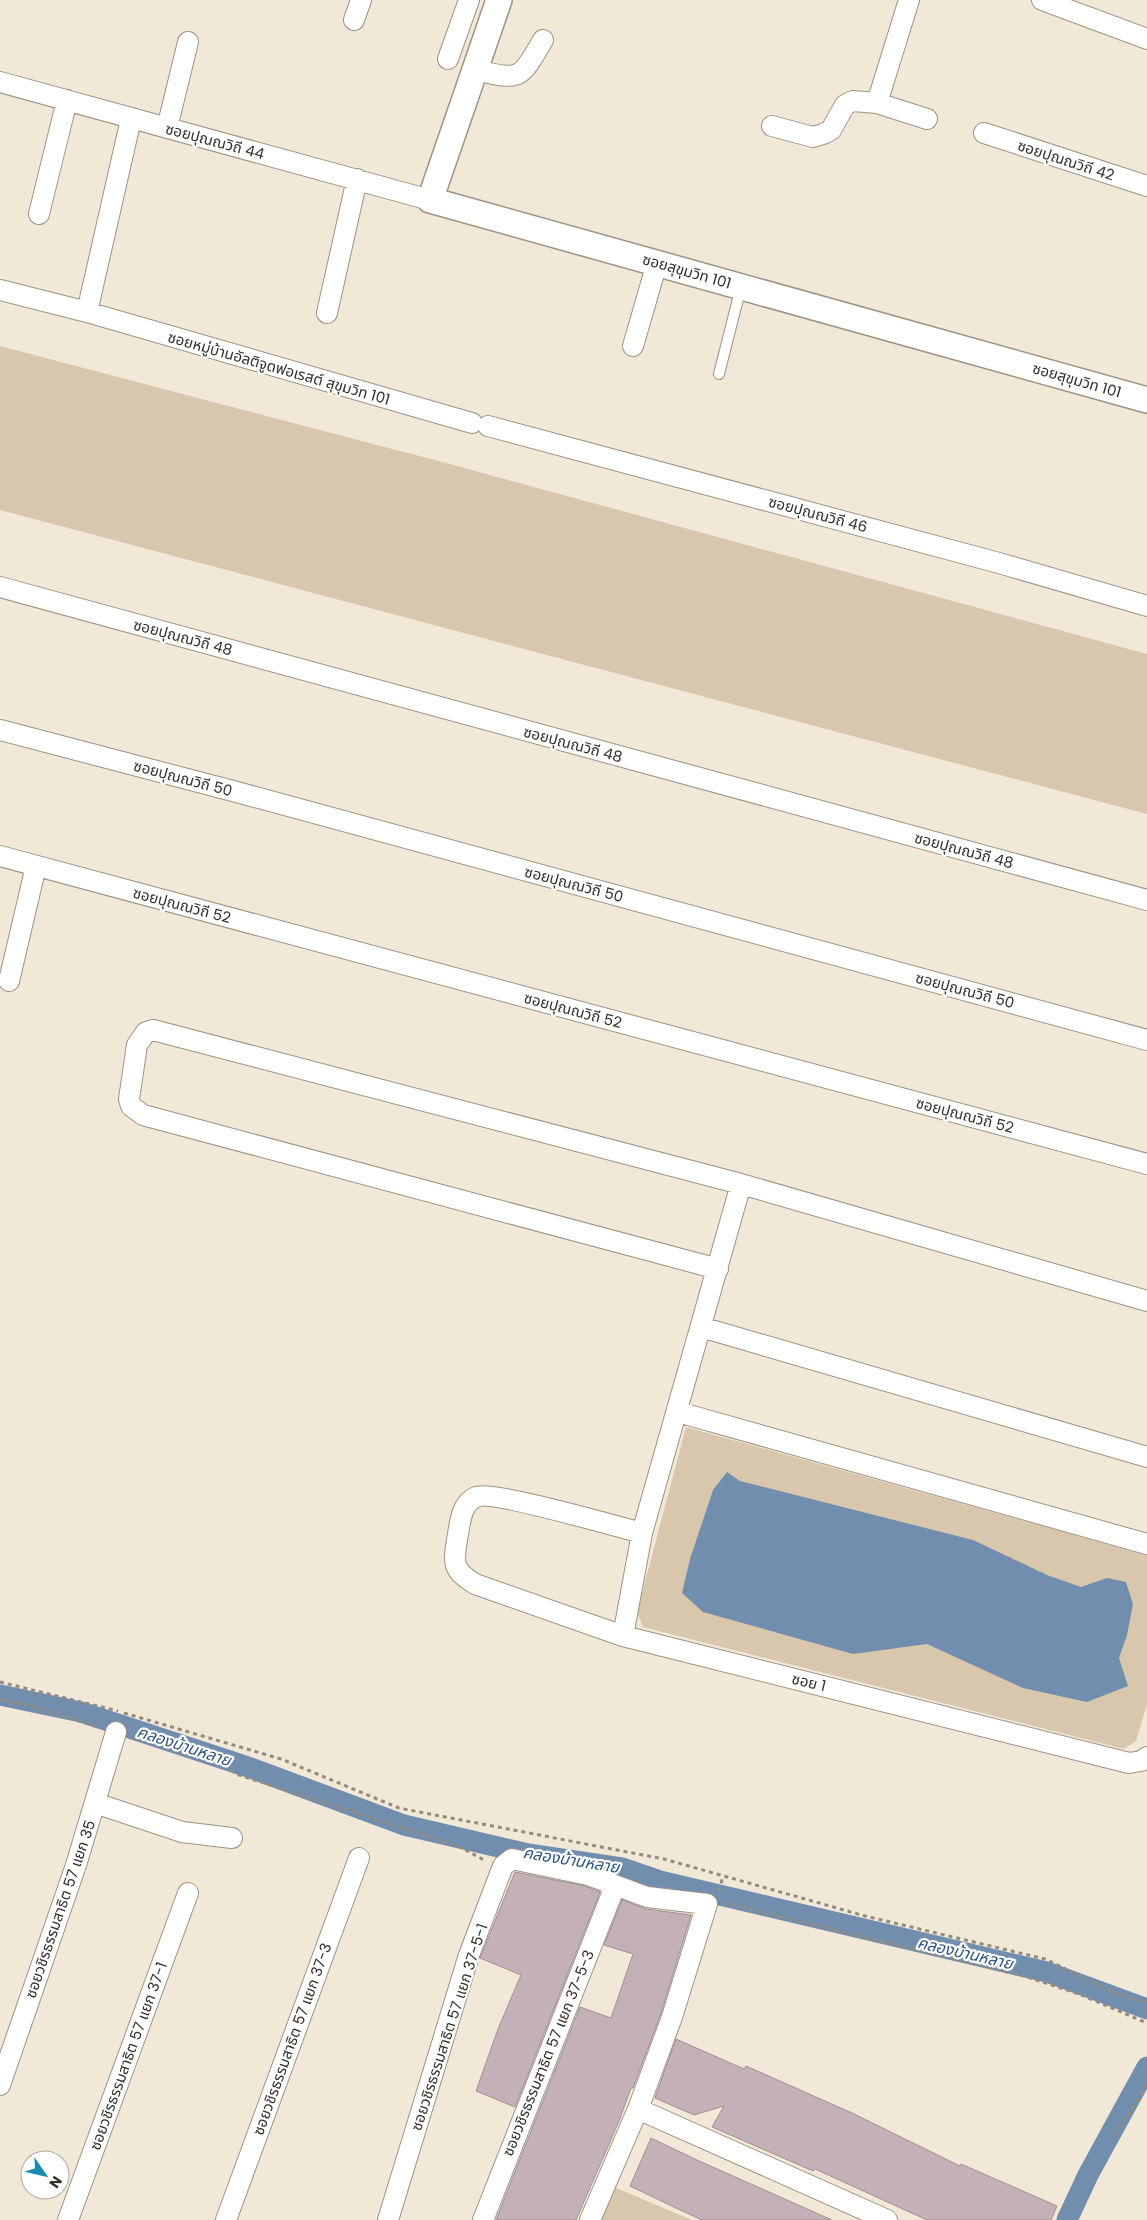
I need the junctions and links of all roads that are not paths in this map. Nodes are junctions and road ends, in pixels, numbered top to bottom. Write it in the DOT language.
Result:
graph roads {
  1 [pos="361,0"];
  2 [pos="469,0"];
  3 [pos="499,0"];
  4 [pos="909,0"];
  5 [pos="1042,0"];
  6 [pos="354,20"];
  7 [pos="1147,39"];
  8 [pos="543,40"];
  9 [pos="188,42"];
  10 [pos="448,59"];
  11 [pos="475,70"];
  12 [pos="0,82"];
  13 [pos="66,100"];
  14 [pos="877,103"];
  15 [pos="131,119"];
  16 [pos="927,119"];
  17 [pos="772,126"];
  18 [pos="167,128"];
  19 [pos="984,133"];
  20 [pos="357,179"];
  21 [pos="1147,186"];
  22 [pos="430,200"];
  23 [pos="39,214"];
  24 [pos="657,263"];
  25 [pos="741,286"];
  26 [pos="0,290"];
  27 [pos="87,312"];
  28 [pos="326,313"];
  29 [pos="633,346"];
  30 [pos="719,374"];
  31 [pos="1147,400"];
  32 [pos="480,424"];
  33 [pos="0,587"];
  34 [pos="1147,606"];
  35 [pos="0,730"];
  36 [pos="0,856"];
  37 [pos="36,866"];
  38 [pos="1147,900"];
  39 [pos="9,981"];
  40 [pos="1147,1040"];
  41 [pos="1147,1164"];
  42 [pos="741,1184"];
  43 [pos="718,1269"];
  44 [pos="1147,1301"];
  45 [pos="701,1327"];
  46 [pos="678,1412"];
  47 [pos="1147,1457"];
  48 [pos="642,1533"];
  49 [pos="1147,1544"];
  50 [pos="623,1636"];
  51 [pos="116,1732"];
  52 [pos="1147,1757"];
  53 [pos="95,1803"];
  54 [pos="232,1838"];
  55 [pos="359,1858"];
  56 [pos="615,1886"];
  57 [pos="188,1893"];
  58 [pos="0,2085"];
  59 [pos="638,2109"];
  60 [pos="68,2220"];
  61 [pos="226,2220"];
  62 [pos="388,2220"];
  63 [pos="483,2220"];
  64 [pos="590,2220"];
  65 [pos="888,2220"];
  1 -- 6 [label="street"];
  2 -- 10 [label="street"];
  3 -- 11 [label="street"];
  4 -- 14 [label="street"];
  5 -- 7 [label="street"];
  8 -- 11 [label="street"];
  9 -- 18 [label="street"];
  11 -- 22 [label="street"];
  12 -- 13 [label="street, ซอยปุณณวิถี 44"];
  13 -- 15 [label="street, ซอยปุณณวิถี 44"];
  13 -- 23 [label="street"];
  14 -- 16 [label="street"];
  14 -- 17 [label="street"];
  15 -- 18 [label="street, ซอยปุณณวิถี 44"];
  15 -- 27 [label="street"];
  18 -- 20 [label="street, ซอยปุณณวิถี 44"];
  19 -- 21 [label="street, ซอยปุณณวิถี 42"];
  20 -- 22 [label="street, ซอยปุณณวิถี 44"];
  20 -- 28 [label="street"];
  22 -- 24 [label="street, ซอยสุขุมวิท 101"];
  24 -- 25 [label="street, ซอยสุขุมวิท 101"];
  24 -- 29 [label="street"];
  25 -- 30 [label="lane"];
  25 -- 31 [label="street, ซอยสุขุมวิท 101"];
  26 -- 27 [label="street, ซอยหมู่บ้านอัลติจูดฟอเรสต์ สุขุมวิท 101"];
  27 -- 32 [label="street, ซอยหมู่บ้านอัลติจูดฟอเรสต์ สุขุมวิท 101"];
  32 -- 34 [label="street, ซอยปุณณวิถี 46"];
  33 -- 38 [label="street, ซอยปุณณวิถี 48"];
  35 -- 40 [label="street, ซอยปุณณวิถี 50"];
  36 -- 37 [label="street, ซอยปุณณวิถี 52"];
  37 -- 39 [label="street"];
  37 -- 41 [label="street, ซอยปุณณวิถี 52"];
  42 -- 43 [label="street"];
  42 -- 43 [label="street"];
  42 -- 44 [label="street"];
  43 -- 45 [label="street"];
  45 -- 46 [label="street"];
  45 -- 47 [label="street"];
  46 -- 48 [label="street"];
  46 -- 49 [label="street"];
  48 -- 50 [label="street"];
  48 -- 50 [label="street, ซอย 1"];
  50 -- 52 [label="street, ซอย 1"];
  51 -- 53 [label="street, ซอยวชิรธรรมสาธิต 57 แยก 35"];
  53 -- 54 [label="street"];
  53 -- 58 [label="street, ซอยวชิรธรรมสาธิต 57 แยก 35"];
  55 -- 61 [label="street, ซอยวชิรธรรมสาธิต 57 แยก 37-3"];
  56 -- 59 [label="street, ซอยวชิรธรรมสาธิต 57 แยก 37-5-1"];
  56 -- 62 [label="street, ซอยวชิรธรรมสาธิต 57 แยก 37-5-1"];
  56 -- 63 [label="street, ซอยวชิรธรรมสาธิต 57 แยก 37-5-3"];
  57 -- 60 [label="street, ซอยวชิรธรรมสาธิต 57 แยก 37-1"];
  59 -- 64 [label="street"];
  59 -- 65 [label="street"];
}
